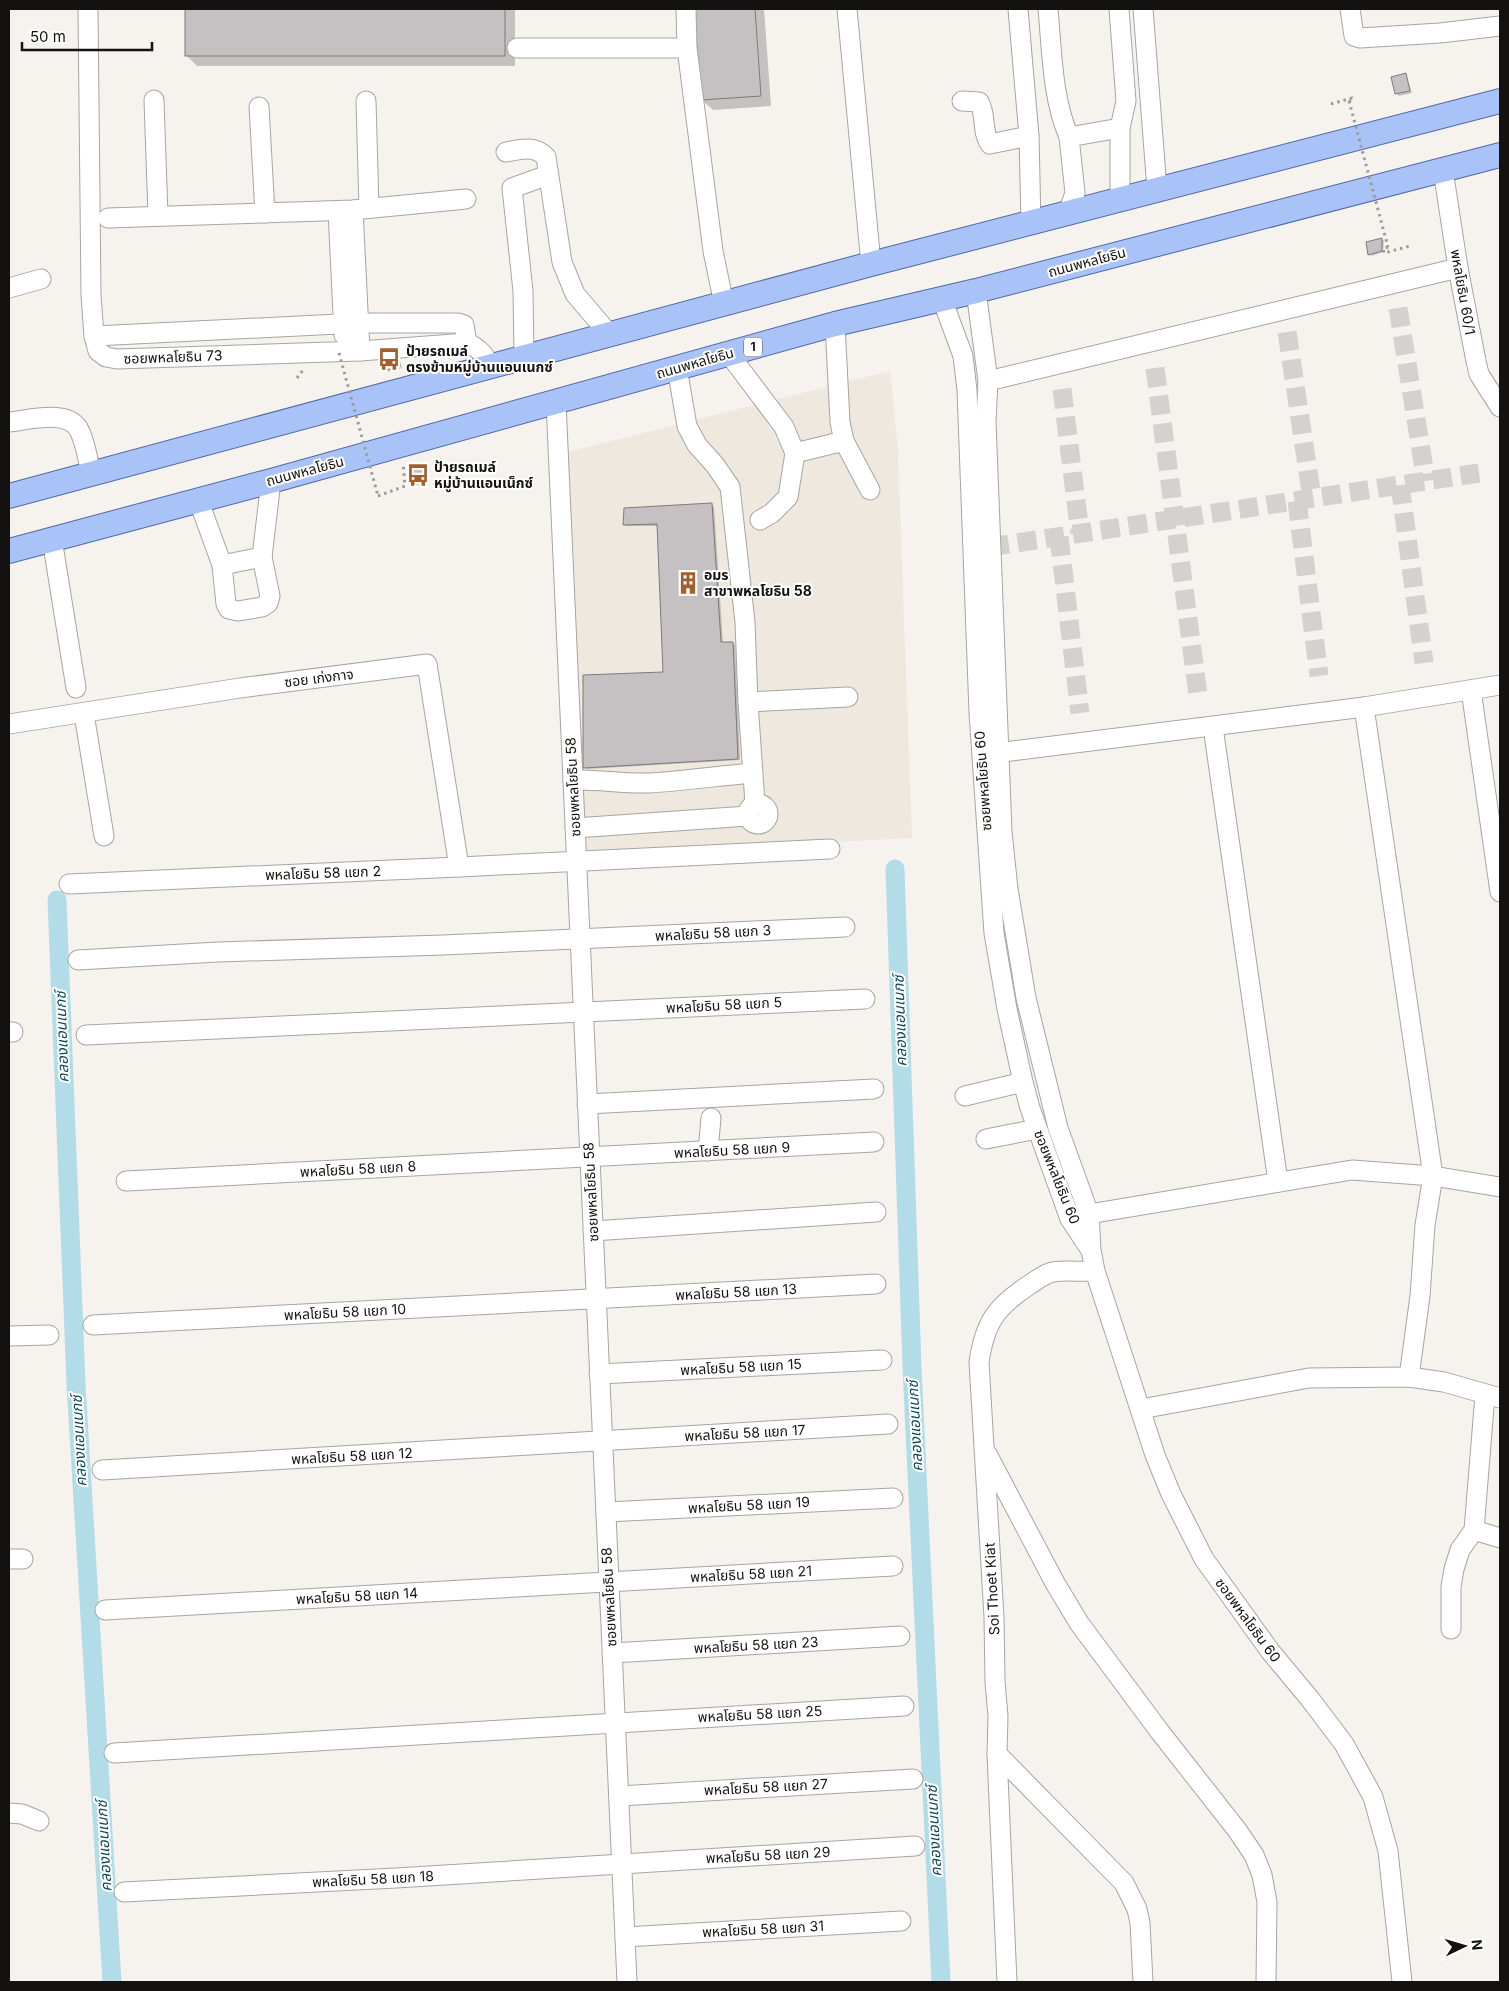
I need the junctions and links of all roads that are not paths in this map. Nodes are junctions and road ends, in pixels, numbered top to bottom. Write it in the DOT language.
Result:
graph roads {
  1 [pos="88,9"];
  2 [pos="686,9"];
  3 [pos="846,9"];
  4 [pos="1018,9"];
  5 [pos="1048,9"];
  6 [pos="1119,9"];
  7 [pos="1143,9"];
  8 [pos="1350,9"];
  9 [pos="1500,26"];
  10 [pos="517,48"];
  11 [pos="687,48"];
  12 [pos="154,100"];
  13 [pos="1500,100"];
  14 [pos="962,101"];
  15 [pos="366,102"];
  16 [pos="259,107"];
  17 [pos="1120,128"];
  18 [pos="1029,136"];
  19 [pos="1069,137"];
  20 [pos="506,152"];
  21 [pos="1500,155"];
  22 [pos="1443,170"];
  23 [pos="548,175"];
  24 [pos="1157,189"];
  25 [pos="1120,198"];
  26 [pos="466,200"];
  27 [pos="353,210"];
  28 [pos="266,212"];
  29 [pos="1068,213"];
  30 [pos="158,216"];
  31 [pos="108,218"];
  32 [pos="1031,224"];
  33 [pos="871,264"];
  34 [pos="1458,268"];
  35 [pos="41,279"];
  36 [pos="9,288"];
  37 [pos="976,291"];
  38 [pos="942,299"];
  39 [pos="724,304"];
  40 [pos="351,324"];
  41 [pos="835,324"];
  42 [pos="610,335"];
  43 [pos="94,336"];
  44 [pos="468,343"];
  45 [pos="348,352"];
  46 [pos="728,354"];
  47 [pos="524,357"];
  48 [pos="491,367"];
  49 [pos="677,368"];
  50 [pos="1479,374"];
  51 [pos="1500,380"];
  52 [pos="988,381"];
  53 [pos="556,402"];
  54 [pos="1500,407"];
  55 [pos="9,422"];
  56 [pos="844,440"];
  57 [pos="795,453"];
  58 [pos="91,474"];
  59 [pos="271,481"];
  60 [pos="870,490"];
  61 [pos="9,496"];
  62 [pos="198,499"];
  63 [pos="760,520"];
  64 [pos="52,539"];
  65 [pos="9,550"];
  66 [pos="262,557"];
  67 [pos="222,565"];
  68 [pos="1500,685"];
  69 [pos="76,688"];
  70 [pos="1471,690"];
  71 [pos="848,697"];
  72 [pos="748,702"];
  73 [pos="1364,707"];
  74 [pos="988,713"];
  75 [pos="84,714"];
  76 [pos="9,724"];
  77 [pos="1213,727"];
  78 [pos="990,754"];
  79 [pos="752,773"];
  80 [pos="573,780"];
  81 [pos="575,828"];
  82 [pos="104,836"];
  83 [pos="830,849"];
  84 [pos="576,862"];
  85 [pos="459,867"];
  86 [pos="69,884"];
  87 [pos="1500,892"];
  88 [pos="845,927"];
  89 [pos="580,939"];
  90 [pos="78,960"];
  91 [pos="865,999"];
  92 [pos="583,1012"];
  93 [pos="86,1035"];
  94 [pos="1022,1082"];
  95 [pos="874,1089"];
  96 [pos="965,1096"];
  97 [pos="587,1104"];
  98 [pos="712,1118"];
  99 [pos="1037,1128"];
  100 [pos="986,1139"];
  101 [pos="874,1142"];
  102 [pos="708,1151"];
  103 [pos="590,1157"];
  104 [pos="1433,1176"];
  105 [pos="126,1181"];
  106 [pos="1278,1182"];
  107 [pos="1500,1187"];
  108 [pos="876,1212"];
  109 [pos="1089,1214"];
  110 [pos="1070,1219"];
  111 [pos="593,1231"];
  112 [pos="1091,1250"];
  113 [pos="1095,1271"];
  114 [pos="876,1284"];
  115 [pos="596,1299"];
  116 [pos="93,1325"];
  117 [pos="49,1335"];
  118 [pos="9,1336"];
  119 [pos="882,1360"];
  120 [pos="599,1374"];
  121 [pos="1409,1377"];
  122 [pos="1493,1396"];
  123 [pos="1140,1409"];
  124 [pos="888,1424"];
  125 [pos="602,1442"];
  126 [pos="985,1451"];
  127 [pos="102,1470"];
  128 [pos="893,1498"];
  129 [pos="606,1512"];
  130 [pos="1474,1530"];
  131 [pos="1500,1538"];
  132 [pos="893,1566"];
  133 [pos="609,1582"];
  134 [pos="105,1610"];
  135 [pos="1451,1629"];
  136 [pos="900,1636"];
  137 [pos="612,1653"];
  138 [pos="904,1706"];
  139 [pos="615,1723"];
  140 [pos="114,1753"];
  141 [pos="997,1754"];
  142 [pos="913,1778"];
  143 [pos="619,1796"];
  144 [pos="9,1814"];
  145 [pos="39,1821"];
  146 [pos="915,1846"];
  147 [pos="622,1864"];
  148 [pos="124,1892"];
  149 [pos="901,1921"];
  150 [pos="625,1937"];
  151 [pos="627,1982"];
  152 [pos="1007,1982"];
  153 [pos="1143,1982"];
  154 [pos="1266,1982"];
  155 [pos="1402,1982"];
  1 -- 43 [label="street, ซอยพหลโยธิน 73"];
  2 -- 11 [label="street"];
  3 -- 33 [label="street"];
  4 -- 18 [label="street"];
  5 -- 19 [label="street"];
  6 -- 17 [label="street"];
  7 -- 24 [label="street"];
  8 -- 9 [label="street"];
  10 -- 11 [label="street"];
  11 -- 39 [label="street"];
  12 -- 30 [label="street"];
  13 -- 24 [label="main road"];
  14 -- 18 [label="street"];
  15 -- 27 [label="street"];
  16 -- 28 [label="street"];
  17 -- 19 [label="street"];
  17 -- 25 [label="street"];
  18 -- 32 [label="street"];
  19 -- 29 [label="street"];
  20 -- 23 [label="street"];
  21 -- 22 [label="main road, ถนนพหลโยธิน / 1"];
  22 -- 34 [label="street, พหลโยธิน 60/1"];
  22 -- 37 [label="main road, ถนนพหลโยธิน / 1"];
  23 -- 42 [label="street"];
  23 -- 47 [label="street"];
  24 -- 25 [label="main road"];
  25 -- 29 [label="main road"];
  26 -- 27 [label="street"];
  27 -- 28 [label="street"];
  27 -- 40 [label="street"];
  28 -- 30 [label="street"];
  29 -- 32 [label="main road"];
  30 -- 31 [label="street"];
  32 -- 33 [label="main road"];
  33 -- 39 [label="main road"];
  34 -- 50 [label="street, พหลโยธิน 60/1"];
  34 -- 52 [label="street"];
  35 -- 36 [label="street"];
  37 -- 38 [label="main road, ถนนพหลโยธิน / 1"];
  37 -- 52 [label="street, ซอยพหลโยธิน 60"];
  38 -- 41 [label="main road, ถนนพหลโยธิน / 1"];
  38 -- 74 [label="street, ซอยพหลโยธิน 60"];
  39 -- 42 [label="main road"];
  40 -- 43 [label="street"];
  40 -- 44 [label="street"];
  40 -- 45 [label="street"];
  41 -- 46 [label="main road, ถนนพหลโยธิน / 1"];
  41 -- 56 [label="street"];
  42 -- 47 [label="main road"];
  43 -- 45 [label="street, ซอยพหลโยธิน 73"];
  44 -- 45 [label="street, ซอยพหลโยธิน 73"];
  44 -- 48 [label="street"];
  46 -- 49 [label="main road, ถนนพหลโยธิน / 1"];
  46 -- 57 [label="street"];
  47 -- 48 [label="main road"];
  48 -- 58 [label="main road"];
  49 -- 53 [label="main road, ถนนพหลโยธิน / 1"];
  49 -- 72 [label="street"];
  50 -- 51 [label="street"];
  50 -- 54 [label="street, พหลโยธิน 60/1"];
  52 -- 74 [label="street, ซอยพหลโยธิน 60"];
  53 -- 59 [label="main road, ถนนพหลโยธิน / 1"];
  53 -- 80 [label="street, ซอยพหลโยธิน 58"];
  55 -- 58 [label="street"];
  56 -- 57 [label="street"];
  56 -- 60 [label="street"];
  57 -- 63 [label="street"];
  58 -- 61 [label="main road"];
  59 -- 62 [label="main road, ถนนพหลโยธิน / 1"];
  59 -- 66 [label="street"];
  62 -- 64 [label="main road, ถนนพหลโยธิน / 1"];
  62 -- 67 [label="street"];
  64 -- 65 [label="main road, ถนนพหลโยธิน / 1"];
  64 -- 69 [label="street"];
  66 -- 67 [label="street"];
  66 -- 67 [label="street"];
  68 -- 70 [label="street"];
  70 -- 73 [label="street"];
  70 -- 87 [label="street"];
  71 -- 72 [label="street"];
  72 -- 79 [label="street"];
  73 -- 77 [label="street"];
  73 -- 104 [label="street"];
  74 -- 78 [label="street, ซอยพหลโยธิน 60"];
  75 -- 76 [label="street, ซอย เก่งกาจ"];
  75 -- 82 [label="street"];
  75 -- 85 [label="street, ซอย เก่งกาจ"];
  77 -- 78 [label="street"];
  77 -- 106 [label="street"];
  78 -- 94 [label="street, ซอยพหลโยธิน 60"];
  78 -- 109 [label="street, ซอยพหลโยธิน 60"];
  79 -- 80 [label="street"];
  79 -- 81 [label="street"];
  80 -- 81 [label="street, ซอยพหลโยธิน 58"];
  81 -- 84 [label="street, ซอยพหลโยธิน 58"];
  83 -- 84 [label="street, พหลโยธิน 58 แยก 2"];
  84 -- 85 [label="street, พหลโยธิน 58 แยก 2"];
  84 -- 89 [label="street, ซอยพหลโยธิน 58"];
  85 -- 86 [label="street, พหลโยธิน 58 แยก 2"];
  88 -- 89 [label="street, พหลโยธิน 58 แยก 3"];
  89 -- 90 [label="street, พหลโยธิน 58 แยก 3"];
  89 -- 92 [label="street, ซอยพหลโยธิน 58"];
  91 -- 92 [label="street, พหลโยธิน 58 แยก 5"];
  92 -- 93 [label="street, พหลโยธิน 58 แยก 5"];
  92 -- 97 [label="street, ซอยพหลโยธิน 58"];
  94 -- 96 [label="street"];
  94 -- 99 [label="street, ซอยพหลโยธิน 60"];
  95 -- 97 [label="street"];
  97 -- 103 [label="street, ซอยพหลโยธิน 58"];
  98 -- 102 [label="street"];
  99 -- 100 [label="street"];
  99 -- 110 [label="street, ซอยพหลโยธิน 60"];
  101 -- 102 [label="street, พหลโยธิน 58 แยก 9"];
  102 -- 103 [label="street, พหลโยธิน 58 แยก 9"];
  103 -- 105 [label="street, พหลโยธิน 58 แยก 8"];
  103 -- 111 [label="street, ซอยพหลโยธิน 58"];
  104 -- 106 [label="street"];
  104 -- 107 [label="street"];
  104 -- 121 [label="street"];
  106 -- 109 [label="street"];
  108 -- 111 [label="street"];
  109 -- 110 [label="street"];
  109 -- 112 [label="street, ซอยพหลโยธิน 60"];
  110 -- 112 [label="street, ซอยพหลโยธิน 60"];
  111 -- 115 [label="street, ซอยพหลโยธิน 58"];
  112 -- 113 [label="street, ซอยพหลโยธิน 60"];
  113 -- 123 [label="street, ซอยพหลโยธิน 60"];
  113 -- 126 [label="street, Soi Thoet Kiat"];
  114 -- 115 [label="street, พหลโยธิน 58 แยก 13"];
  115 -- 116 [label="street, พหลโยธิน 58 แยก 10"];
  115 -- 120 [label="street, ซอยพหลโยธิน 58"];
  117 -- 118 [label="street"];
  119 -- 120 [label="street, พหลโยธิน 58 แยก 15"];
  120 -- 125 [label="street, ซอยพหลโยธิน 58"];
  121 -- 122 [label="street"];
  121 -- 123 [label="street"];
  122 -- 130 [label="street"];
  123 -- 155 [label="street, ซอยพหลโยธิน 60"];
  124 -- 125 [label="street, พหลโยธิน 58 แยก 17"];
  125 -- 127 [label="street, พหลโยธิน 58 แยก 12"];
  125 -- 129 [label="street, ซอยพหลโยธิน 58"];
  126 -- 141 [label="street, Soi Thoet Kiat"];
  126 -- 154 [label="street"];
  128 -- 129 [label="street, พหลโยธิน 58 แยก 19"];
  129 -- 133 [label="street, ซอยพหลโยธิน 58"];
  130 -- 131 [label="street"];
  130 -- 135 [label="street"];
  132 -- 133 [label="street, พหลโยธิน 58 แยก 21"];
  133 -- 134 [label="street, พหลโยธิน 58 แยก 14"];
  133 -- 137 [label="street, ซอยพหลโยธิน 58"];
  136 -- 137 [label="street, พหลโยธิน 58 แยก 23"];
  137 -- 139 [label="street, ซอยพหลโยธิน 58"];
  138 -- 139 [label="street, พหลโยธิน 58 แยก 25"];
  139 -- 140 [label="street, พหลโยธิน 58 แยก 25"];
  139 -- 143 [label="street, ซอยพหลโยธิน 58"];
  141 -- 152 [label="street, Soi Thoet Kiat"];
  141 -- 153 [label="street"];
  142 -- 143 [label="street, พหลโยธิน 58 แยก 27"];
  143 -- 147 [label="street, ซอยพหลโยธิน 58"];
  144 -- 145 [label="street"];
  146 -- 147 [label="street, พหลโยธิน 58 แยก 29"];
  147 -- 148 [label="street, พหลโยธิน 58 แยก 18"];
  147 -- 150 [label="street, ซอยพหลโยธิน 58"];
  149 -- 150 [label="street, พหลโยธิน 58 แยก 31"];
  150 -- 151 [label="street, ซอยพหลโยธิน 58"];
}
